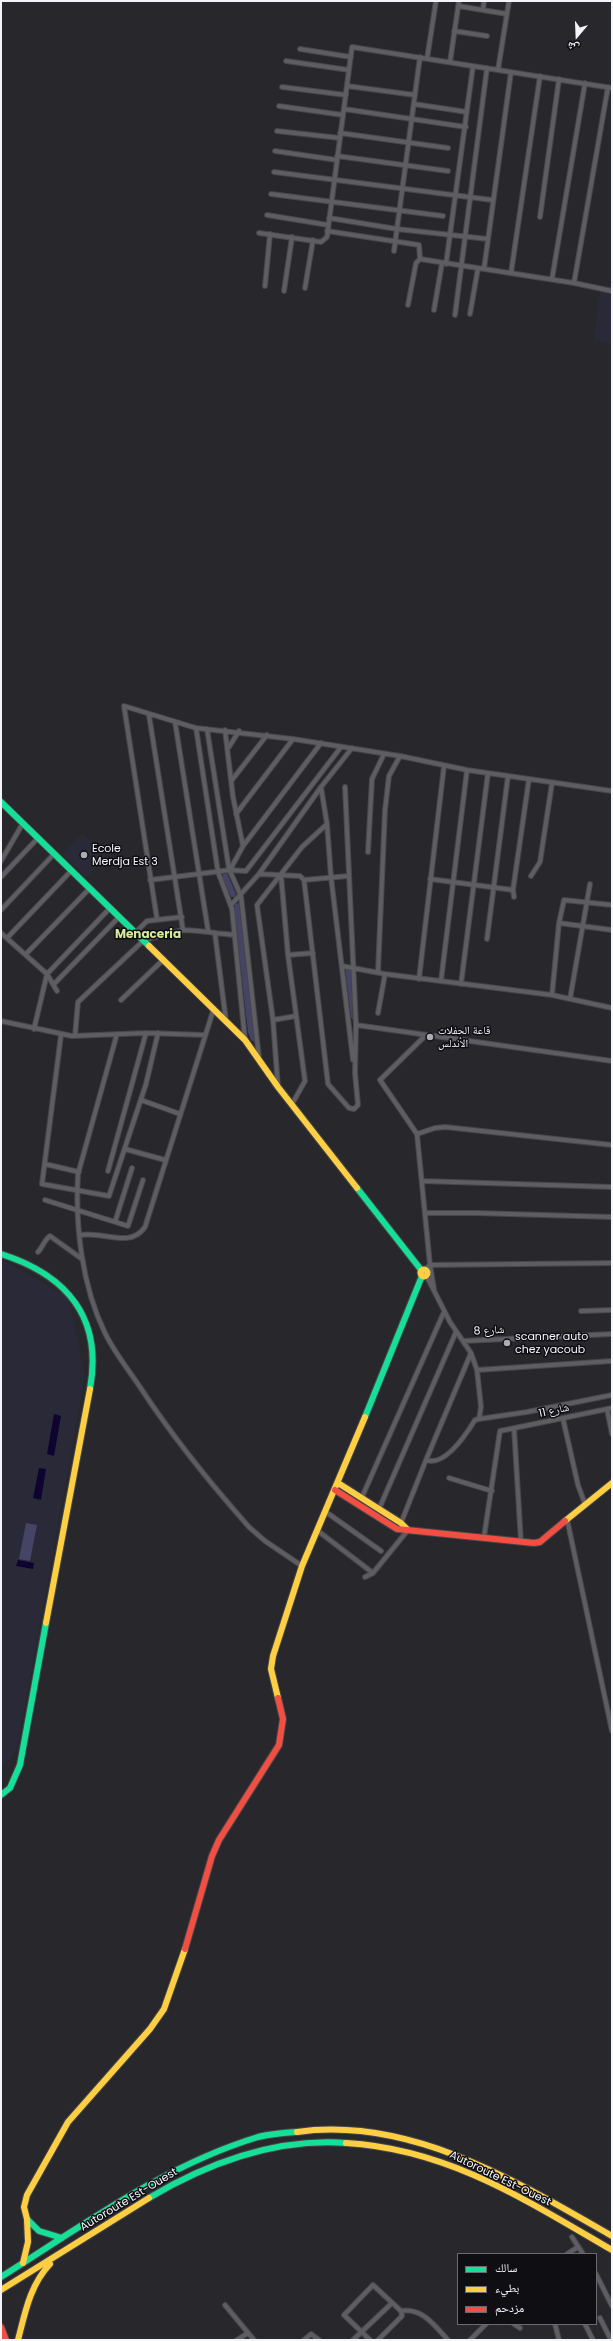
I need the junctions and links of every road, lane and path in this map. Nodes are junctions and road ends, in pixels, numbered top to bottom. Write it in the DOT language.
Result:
graph roads {
  1 [pos="436,1"];
  2 [pos="459,1"];
  3 [pos="484,1"];
  4 [pos="509,1"];
  5 [pos="458,6"];
  6 [pos="483,10"];
  7 [pos="507,14"];
  8 [pos="454,31"];
  9 [pos="487,36"];
  10 [pos="300,49"];
  11 [pos="351,57"];
  12 [pos="420,58"];
  13 [pos="427,59"];
  14 [pos="286,61"];
  15 [pos="450,62"];
  16 [pos="473,66"];
  17 [pos="487,68"];
  18 [pos="349,70"];
  19 [pos="498,70"];
  20 [pos="511,72"];
  21 [pos="540,76"];
  22 [pos="559,79"];
  23 [pos="585,83"];
  24 [pos="347,86"];
  25 [pos="282,87"];
  26 [pos="610,87"];
  27 [pos="346,95"];
  28 [pos="415,95"];
  29 [pos="414,104"];
  30 [pos="279,106"];
  31 [pos="344,109"];
  32 [pos="467,112"];
  33 [pos="343,115"];
  34 [pos="412,118"];
  35 [pos="466,127"];
  36 [pos="277,131"];
  37 [pos="340,133"];
  38 [pos="340,138"];
  39 [pos="409,143"];
  40 [pos="448,148"];
  41 [pos="275,151"];
  42 [pos="337,158"];
  43 [pos="406,165"];
  44 [pos="448,171"];
  45 [pos="274,172"];
  46 [pos="334,179"];
  47 [pos="402,187"];
  48 [pos="271,194"];
  49 [pos="456,195"];
  50 [pos="470,198"];
  51 [pos="492,200"];
  52 [pos="331,202"];
  53 [pos="399,210"];
  54 [pos="267,215"];
  55 [pos="442,216"];
  56 [pos="540,217"];
  57 [pos="329,218"];
  58 [pos="328,225"];
  59 [pos="397,229"];
  60 [pos="327,231"];
  61 [pos="259,233"];
  62 [pos="270,234"];
  63 [pos="450,234"];
  64 [pos="292,237"];
  65 [pos="464,237"];
  66 [pos="488,238"];
  67 [pos="312,240"];
  68 [pos="395,241"];
  69 [pos="394,251"];
  70 [pos="420,259"];
  71 [pos="444,263"];
  72 [pos="461,266"];
  73 [pos="478,268"];
  74 [pos="484,269"];
  75 [pos="511,273"];
  76 [pos="552,279"];
  77 [pos="574,283"];
  78 [pos="265,286"];
  79 [pos="305,288"];
  80 [pos="284,291"];
  81 [pos="612,291"];
  82 [pos="408,305"];
  83 [pos="434,310"];
  84 [pos="470,314"];
  85 [pos="455,315"];
  86 [pos="149,715"];
  87 [pos="175,722"];
  88 [pos="196,728"];
  89 [pos="207,729"];
  90 [pos="225,730"];
  91 [pos="239,731"];
  92 [pos="267,735"];
  93 [pos="293,739"];
  94 [pos="321,744"];
  95 [pos="228,747"];
  96 [pos="341,747"];
  97 [pos="352,748"];
  98 [pos="384,754"];
  99 [pos="400,756"];
  100 [pos="444,766"];
  101 [pos="467,770"];
  102 [pos="488,773"];
  103 [pos="508,776"];
  104 [pos="529,779"];
  105 [pos="232,781"];
  106 [pos="552,783"];
  107 [pos="321,787"];
  108 [pos="345,787"];
  109 [pos="612,791"];
  110 [pos="1,802"];
  111 [pos="236,814"];
  112 [pos="23,823"];
  113 [pos="327,824"];
  114 [pos="38,838"];
  115 [pos="243,846"];
  116 [pos="368,852"];
  117 [pos="54,854"];
  118 [pos="1,861"];
  119 [pos="230,870"];
  120 [pos="71,871"];
  121 [pos="218,872"];
  122 [pos="201,874"];
  123 [pos="259,874"];
  124 [pos="281,875"];
  125 [pos="348,876"];
  126 [pos="531,876"];
  127 [pos="1,877"];
  128 [pos="174,877"];
  129 [pos="331,877"];
  130 [pos="150,880"];
  131 [pos="304,880"];
  132 [pos="430,880"];
  133 [pos="452,882"];
  134 [pos="590,884"];
  135 [pos="473,885"];
  136 [pos="494,887"];
  137 [pos="90,888"];
  138 [pos="513,890"];
  139 [pos="241,896"];
  140 [pos="514,897"];
  141 [pos="587,902"];
  142 [pos="231,905"];
  143 [pos="612,905"];
  144 [pos="110,908"];
  145 [pos="1,910"];
  146 [pos="119,917"];
  147 [pos="182,917"];
  148 [pos="157,919"];
  149 [pos="559,923"];
  150 [pos="583,927"];
  151 [pos="183,930"];
  152 [pos="208,930"];
  153 [pos="612,930"];
  154 [pos="136,932"];
  155 [pos="1,933"];
  156 [pos="215,934"];
  157 [pos="235,935"];
  158 [pos="7,938"];
  159 [pos="487,939"];
  160 [pos="144,940"];
  161 [pos="313,953"];
  162 [pos="26,954"];
  163 [pos="288,955"];
  164 [pos="164,959"];
  165 [pos="342,966"];
  166 [pos="353,968"];
  167 [pos="378,972"];
  168 [pos="47,974"];
  169 [pos="385,974"];
  170 [pos="419,978"];
  171 [pos="441,981"];
  172 [pos="54,984"];
  173 [pos="461,984"];
  174 [pos="57,991"];
  175 [pos="552,995"];
  176 [pos="570,999"];
  177 [pos="121,1000"];
  178 [pos="214,1008"];
  179 [pos="612,1008"];
  180 [pos="378,1013"];
  181 [pos="296,1016"];
  182 [pos="226,1020"];
  183 [pos="273,1020"];
  184 [pos="1,1021"];
  185 [pos="356,1025"];
  186 [pos="34,1029"];
  187 [pos="146,1033"];
  188 [pos="158,1033"];
  189 [pos="117,1034"];
  190 [pos="205,1034"];
  191 [pos="60,1035"];
  192 [pos="426,1035"];
  193 [pos="75,1036"];
  194 [pos="245,1040"];
  195 [pos="259,1060"];
  196 [pos="612,1061"];
  197 [pos="355,1073"];
  198 [pos="278,1087"];
  199 [pos="141,1100"];
  200 [pos="292,1104"];
  201 [pos="180,1114"];
  202 [pos="417,1134"];
  203 [pos="612,1145"];
  204 [pos="125,1149"];
  205 [pos="165,1160"];
  206 [pos="45,1164"];
  207 [pos="132,1168"];
  208 [pos="79,1172"];
  209 [pos="108,1172"];
  210 [pos="143,1180"];
  211 [pos="422,1181"];
  212 [pos="612,1187"];
  213 [pos="78,1190"];
  214 [pos="45,1200"];
  215 [pos="78,1210"];
  216 [pos="425,1213"];
  217 [pos="612,1217"];
  218 [pos="115,1222"];
  219 [pos="81,1235"];
  220 [pos="38,1252"];
  221 [pos="1,1254"];
  222 [pos="82,1260"];
  223 [pos="612,1263"];
  224 [pos="430,1265"];
  225 [pos="423,1273"];
  226 [pos="436,1295"];
  227 [pos="612,1310"];
  228 [pos="581,1311"];
  229 [pos="444,1312"];
  230 [pos="456,1332"];
  231 [pos="612,1334"];
  232 [pos="463,1341"];
  233 [pos="471,1353"];
  234 [pos="612,1361"];
  235 [pos="477,1370"];
  236 [pos="612,1395"];
  237 [pos="612,1408"];
  238 [pos="607,1409"];
  239 [pos="479,1419"];
  240 [pos="563,1419"];
  241 [pos="514,1428"];
  242 [pos="612,1434"];
  243 [pos="426,1460"];
  244 [pos="449,1478"];
  245 [pos="338,1483"];
  246 [pos="612,1483"];
  247 [pos="335,1490"];
  248 [pos="492,1491"];
  249 [pos="362,1497"];
  250 [pos="585,1504"];
  251 [pos="380,1509"];
  252 [pos="326,1512"];
  253 [pos="567,1519"];
  254 [pos="401,1523"];
  255 [pos="408,1530"];
  256 [pos="318,1531"];
  257 [pos="484,1537"];
  258 [pos="521,1542"];
  259 [pos="381,1552"];
  260 [pos="302,1566"];
  261 [pos="373,1572"];
  262 [pos="365,1578"];
  263 [pos="612,1731"];
  264 [pos="1,1796"];
  265 [pos="27,2219"];
  266 [pos="612,2236"];
  267 [pos="572,2237"];
  268 [pos="62,2238"];
  269 [pos="578,2247"];
  270 [pos="612,2250"];
  271 [pos="64,2252"];
  272 [pos="569,2253"];
  273 [pos="582,2253"];
  274 [pos="24,2263"];
  275 [pos="1,2277"];
  276 [pos="597,2277"];
  277 [pos="1,2290"];
  278 [pos="392,2303"];
  279 [pos="225,2305"];
  280 [pos="612,2306"];
  281 [pos="401,2312"];
  282 [pos="600,2318"];
  283 [pos="485,2325"];
  284 [pos="516,2325"];
  285 [pos="555,2325"];
  286 [pos="586,2325"];
  287 [pos="1,2327"];
  288 [pos="520,2328"];
  289 [pos="362,2332"];
  290 [pos="248,2333"];
  291 [pos="6,2340"];
  292 [pos="18,2340"];
  293 [pos="237,2340"];
  294 [pos="254,2340"];
  295 [pos="304,2340"];
  296 [pos="319,2340"];
  297 [pos="353,2340"];
  298 [pos="370,2340"];
  299 [pos="378,2340"];
  300 [pos="448,2340"];
  301 [pos="470,2340"];
  302 [pos="558,2340"];
  303 [pos="593,2340"];
  304 [pos="611,2340"];
  1 -- 13 [label="street"];
  2 -- 5 [label="street"];
  3 -- 6 [label="street"];
  4 -- 7 [label="street"];
  5 -- 6 [label="street"];
  5 -- 8 [label="street"];
  6 -- 7 [label="street"];
  7 -- 19 [label="street"];
  8 -- 9 [label="street"];
  8 -- 15 [label="street"];
  10 -- 11 [label="street"];
  11 -- 12 [label="street"];
  11 -- 18 [label="street"];
  12 -- 13 [label="street"];
  12 -- 28 [label="street"];
  13 -- 15 [label="street"];
  14 -- 18 [label="street"];
  15 -- 16 [label="street"];
  16 -- 17 [label="street"];
  16 -- 32 [label="street"];
  17 -- 19 [label="street"];
  17 -- 50 [label="street"];
  18 -- 24 [label="street"];
  19 -- 20 [label="street"];
  20 -- 21 [label="street"];
  20 -- 51 [label="street"];
  21 -- 22 [label="street"];
  21 -- 75 [label="street"];
  22 -- 23 [label="street"];
  22 -- 56 [label="street"];
  23 -- 26 [label="street"];
  23 -- 76 [label="street"];
  24 -- 27 [label="street"];
  24 -- 28 [label="street"];
  25 -- 27 [label="street"];
  26 -- 77 [label="street"];
  27 -- 31 [label="street"];
  28 -- 29 [label="street"];
  29 -- 32 [label="street"];
  29 -- 34 [label="street"];
  30 -- 33 [label="street"];
  31 -- 33 [label="street"];
  31 -- 34 [label="street"];
  32 -- 35 [label="street"];
  33 -- 37 [label="street"];
  34 -- 35 [label="street"];
  34 -- 39 [label="street"];
  35 -- 49 [label="street"];
  36 -- 38 [label="street"];
  37 -- 38 [label="street"];
  37 -- 39 [label="street"];
  38 -- 42 [label="street"];
  39 -- 40 [label="street"];
  39 -- 43 [label="street"];
  41 -- 42 [label="street"];
  42 -- 43 [label="street"];
  42 -- 46 [label="street"];
  43 -- 44 [label="street"];
  43 -- 47 [label="street"];
  45 -- 46 [label="street"];
  46 -- 47 [label="street"];
  46 -- 52 [label="street"];
  47 -- 49 [label="street"];
  47 -- 53 [label="street"];
  48 -- 52 [label="street"];
  49 -- 50 [label="street"];
  49 -- 63 [label="street"];
  50 -- 51 [label="street"];
  50 -- 65 [label="street"];
  51 -- 66 [label="street"];
  52 -- 53 [label="street"];
  52 -- 57 [label="street"];
  53 -- 55 [label="street"];
  53 -- 59 [label="street"];
  54 -- 58 [label="street"];
  57 -- 58 [label="street"];
  57 -- 59 [label="street"];
  58 -- 60 [label="street"];
  59 -- 63 [label="street"];
  59 -- 68 [label="street"];
  60 -- 67 [label="street"];
  60 -- 68 [label="street"];
  61 -- 62 [label="street"];
  62 -- 64 [label="street"];
  62 -- 78 [label="street"];
  63 -- 65 [label="street"];
  63 -- 71 [label="street"];
  64 -- 67 [label="street"];
  64 -- 80 [label="street"];
  65 -- 66 [label="street"];
  65 -- 72 [label="street"];
  66 -- 74 [label="street"];
  67 -- 79 [label="street"];
  68 -- 69 [label="street"];
  68 -- 70 [label="street"];
  70 -- 71 [label="street"];
  70 -- 82 [label="street"];
  71 -- 72 [label="street"];
  71 -- 83 [label="street"];
  72 -- 73 [label="street"];
  72 -- 85 [label="street"];
  73 -- 74 [label="street"];
  73 -- 84 [label="street"];
  74 -- 75 [label="street"];
  75 -- 76 [label="street"];
  76 -- 77 [label="street"];
  77 -- 81 [label="street"];
  86 -- 87 [label="street"];
  86 -- 128 [label="street"];
  86 -- 130 [label="street"];
  87 -- 88 [label="street"];
  87 -- 122 [label="street"];
  88 -- 89 [label="street"];
  88 -- 121 [label="street"];
  89 -- 90 [label="street"];
  89 -- 119 [label="street"];
  90 -- 91 [label="street"];
  90 -- 95 [label="street"];
  91 -- 92 [label="street"];
  91 -- 95 [label="street"];
  92 -- 93 [label="street"];
  92 -- 105 [label="street"];
  93 -- 94 [label="street"];
  93 -- 111 [label="street"];
  94 -- 96 [label="street"];
  94 -- 115 [label="street"];
  95 -- 105 [label="street"];
  96 -- 97 [label="street"];
  96 -- 119 [label="street"];
  97 -- 98 [label="street"];
  97 -- 107 [label="street"];
  98 -- 99 [label="street"];
  98 -- 116 [label="street"];
  99 -- 100 [label="street"];
  99 -- 167 [label="street"];
  100 -- 101 [label="street"];
  100 -- 132 [label="street"];
  101 -- 102 [label="street"];
  101 -- 133 [label="street"];
  102 -- 103 [label="street"];
  102 -- 135 [label="street"];
  103 -- 104 [label="street"];
  103 -- 136 [label="street"];
  104 -- 106 [label="street"];
  104 -- 138 [label="street"];
  105 -- 111 [label="street"];
  106 -- 109 [label="street"];
  106 -- 126 [label="street"];
  107 -- 113 [label="street"];
  107 -- 123 [label="street"];
  108 -- 125 [label="street"];
  110 -- 112 [label="main road"];
  111 -- 115 [label="street"];
  112 -- 114 [label="main road"];
  112 -- 118 [label="street"];
  113 -- 124 [label="street"];
  113 -- 129 [label="street"];
  114 -- 117 [label="main road"];
  114 -- 127 [label="street"];
  115 -- 119 [label="street"];
  117 -- 120 [label="main road"];
  117 -- 145 [label="street"];
  119 -- 121 [label="street"];
  119 -- 139 [label="street"];
  120 -- 137 [label="main road"];
  120 -- 158 [label="street"];
  121 -- 122 [label="street"];
  121 -- 142 [label="street"];
  122 -- 128 [label="street"];
  122 -- 152 [label="street"];
  123 -- 124 [label="street"];
  123 -- 139 [label="street"];
  124 -- 131 [label="street"];
  124 -- 163 [label="street"];
  124 -- 183 [label="street"];
  125 -- 129 [label="street"];
  125 -- 166 [label="street"];
  128 -- 130 [label="street"];
  128 -- 147 [label="street"];
  129 -- 131 [label="street"];
  129 -- 165 [label="street"];
  130 -- 148 [label="street"];
  131 -- 161 [label="street"];
  132 -- 133 [label="street"];
  132 -- 170 [label="street"];
  133 -- 135 [label="street"];
  133 -- 171 [label="street"];
  134 -- 141 [label="street"];
  135 -- 136 [label="street"];
  135 -- 173 [label="street"];
  136 -- 138 [label="street"];
  136 -- 159 [label="street"];
  137 -- 144 [label="main road"];
  137 -- 162 [label="street"];
  138 -- 140 [label="street"];
  139 -- 142 [label="street"];
  139 -- 195 [label="street"];
  141 -- 143 [label="street"];
  141 -- 149 [label="street"];
  141 -- 150 [label="street"];
  142 -- 157 [label="street"];
  144 -- 146 [label="main road"];
  144 -- 168 [label="street"];
  146 -- 154 [label="main road"];
  146 -- 172 [label="street"];
  147 -- 148 [label="street"];
  147 -- 151 [label="street"];
  148 -- 154 [label="street"];
  149 -- 150 [label="street"];
  149 -- 175 [label="street"];
  150 -- 153 [label="street"];
  150 -- 176 [label="street"];
  151 -- 152 [label="street"];
  151 -- 160 [label="street"];
  152 -- 156 [label="street"];
  154 -- 160 [label="main road"];
  155 -- 158 [label="street"];
  156 -- 157 [label="street"];
  156 -- 182 [label="street"];
  157 -- 194 [label="street"];
  158 -- 162 [label="street"];
  160 -- 164 [label="main road"];
  160 -- 193 [label="street"];
  161 -- 163 [label="street"];
  161 -- 197 [label="street"];
  162 -- 168 [label="street"];
  163 -- 181 [label="street"];
  164 -- 177 [label="street"];
  164 -- 178 [label="main road"];
  165 -- 166 [label="street"];
  165 -- 197 [label="street"];
  166 -- 167 [label="street"];
  166 -- 185 [label="street"];
  167 -- 169 [label="street"];
  168 -- 172 [label="street"];
  168 -- 186 [label="street"];
  169 -- 170 [label="street"];
  169 -- 180 [label="street"];
  170 -- 171 [label="street"];
  171 -- 173 [label="street"];
  172 -- 174 [label="street"];
  173 -- 175 [label="street"];
  175 -- 176 [label="street"];
  176 -- 179 [label="street"];
  178 -- 182 [label="main road"];
  178 -- 190 [label="street"];
  181 -- 183 [label="street"];
  181 -- 200 [label="street"];
  182 -- 194 [label="main road"];
  183 -- 198 [label="street"];
  184 -- 186 [label="street"];
  185 -- 192 [label="street"];
  185 -- 197 [label="street"];
  186 -- 191 [label="street"];
  187 -- 188 [label="street"];
  187 -- 189 [label="street"];
  187 -- 209 [label="street"];
  188 -- 190 [label="street"];
  188 -- 199 [label="street"];
  189 -- 193 [label="street"];
  189 -- 208 [label="street"];
  190 -- 201 [label="street"];
  191 -- 193 [label="street"];
  191 -- 206 [label="street"];
  192 -- 196 [label="street"];
  192 -- 202 [label="street"];
  194 -- 195 [label="main road"];
  195 -- 198 [label="main road"];
  198 -- 200 [label="main road"];
  199 -- 201 [label="street"];
  199 -- 204 [label="street"];
  200 -- 225 [label="main road"];
  201 -- 205 [label="street"];
  202 -- 203 [label="street"];
  202 -- 211 [label="street"];
  204 -- 205 [label="street"];
  204 -- 213 [label="street"];
  205 -- 219 [label="street"];
  206 -- 208 [label="street"];
  206 -- 213 [label="street"];
  207 -- 218 [label="street"];
  208 -- 213 [label="street"];
  210 -- 218 [label="street"];
  211 -- 212 [label="street"];
  211 -- 216 [label="street"];
  213 -- 215 [label="street"];
  214 -- 215 [label="street"];
  215 -- 218 [label="street"];
  215 -- 219 [label="street"];
  216 -- 217 [label="street"];
  216 -- 224 [label="street"];
  219 -- 222 [label="street"];
  220 -- 222 [label="street"];
  221 -- 264 [label="main road"];
  222 -- 260 [label="street"];
  223 -- 224 [label="street"];
  224 -- 225 [label="street"];
  224 -- 226 [label="street"];
  225 -- 226 [label="street"];
  225 -- 245 [label="main road"];
  226 -- 229 [label="street"];
  227 -- 228 [label="street"];
  229 -- 230 [label="street"];
  229 -- 249 [label="street"];
  230 -- 232 [label="street"];
  230 -- 251 [label="street"];
  231 -- 232 [label="street, شارع 8"];
  232 -- 233 [label="street"];
  233 -- 235 [label="street"];
  233 -- 243 [label="street"];
  234 -- 235 [label="street"];
  235 -- 239 [label="street"];
  236 -- 239 [label="street"];
  237 -- 238 [label="street, شارع 11"];
  238 -- 240 [label="street, شارع 11"];
  238 -- 242 [label="street"];
  239 -- 243 [label="street"];
  240 -- 241 [label="street, شارع 11"];
  240 -- 250 [label="street"];
  241 -- 248 [label="street, شارع 11"];
  241 -- 258 [label="street"];
  243 -- 254 [label="street"];
  244 -- 248 [label="street"];
  245 -- 247 [label="main road"];
  245 -- 249 [label="main road"];
  246 -- 250 [label="main road"];
  247 -- 252 [label="main road"];
  247 -- 255 [label="main road"];
  248 -- 257 [label="street"];
  249 -- 251 [label="main road"];
  250 -- 253 [label="main road"];
  251 -- 254 [label="main road"];
  252 -- 256 [label="main road"];
  252 -- 259 [label="street"];
  253 -- 258 [label="main road"];
  253 -- 263 [label="street"];
  254 -- 255 [label="main road"];
  255 -- 257 [label="main road"];
  255 -- 261 [label="street"];
  256 -- 260 [label="main road"];
  256 -- 261 [label="street"];
  257 -- 258 [label="main road"];
  260 -- 265 [label="main road"];
  261 -- 262 [label="street"];
  265 -- 268 [label="main road"];
  265 -- 274 [label="main road"];
  266 -- 268 [label="main road, Autoroute Est-Ouest"];
  267 -- 269 [label="street"];
  268 -- 274 [label="main road, Autoroute Est-Ouest"];
  269 -- 272 [label="street"];
  269 -- 273 [label="street"];
  270 -- 271 [label="main road, Autoroute Est-Ouest"];
  271 -- 277 [label="main road, Autoroute Est-Ouest"];
  271 -- 292 [label="main road"];
  274 -- 275 [label="main road, Autoroute Est-Ouest"];
  276 -- 280 [label="street"];
  278 -- 281 [label="street"];
  278 -- 289 [label="street"];
  278 -- 289 [label="street"];
  279 -- 290 [label="street"];
  281 -- 299 [label="street"];
  281 -- 300 [label="street"];
  282 -- 304 [label="street"];
  283 -- 301 [label="street"];
  284 -- 288 [label="street"];
  285 -- 302 [label="street"];
  286 -- 303 [label="street"];
  287 -- 291 [label="main road"];
  289 -- 297 [label="street"];
  289 -- 298 [label="street"];
  290 -- 293 [label="street"];
  290 -- 294 [label="street"];
  295 -- 296 [label="street"];
}
